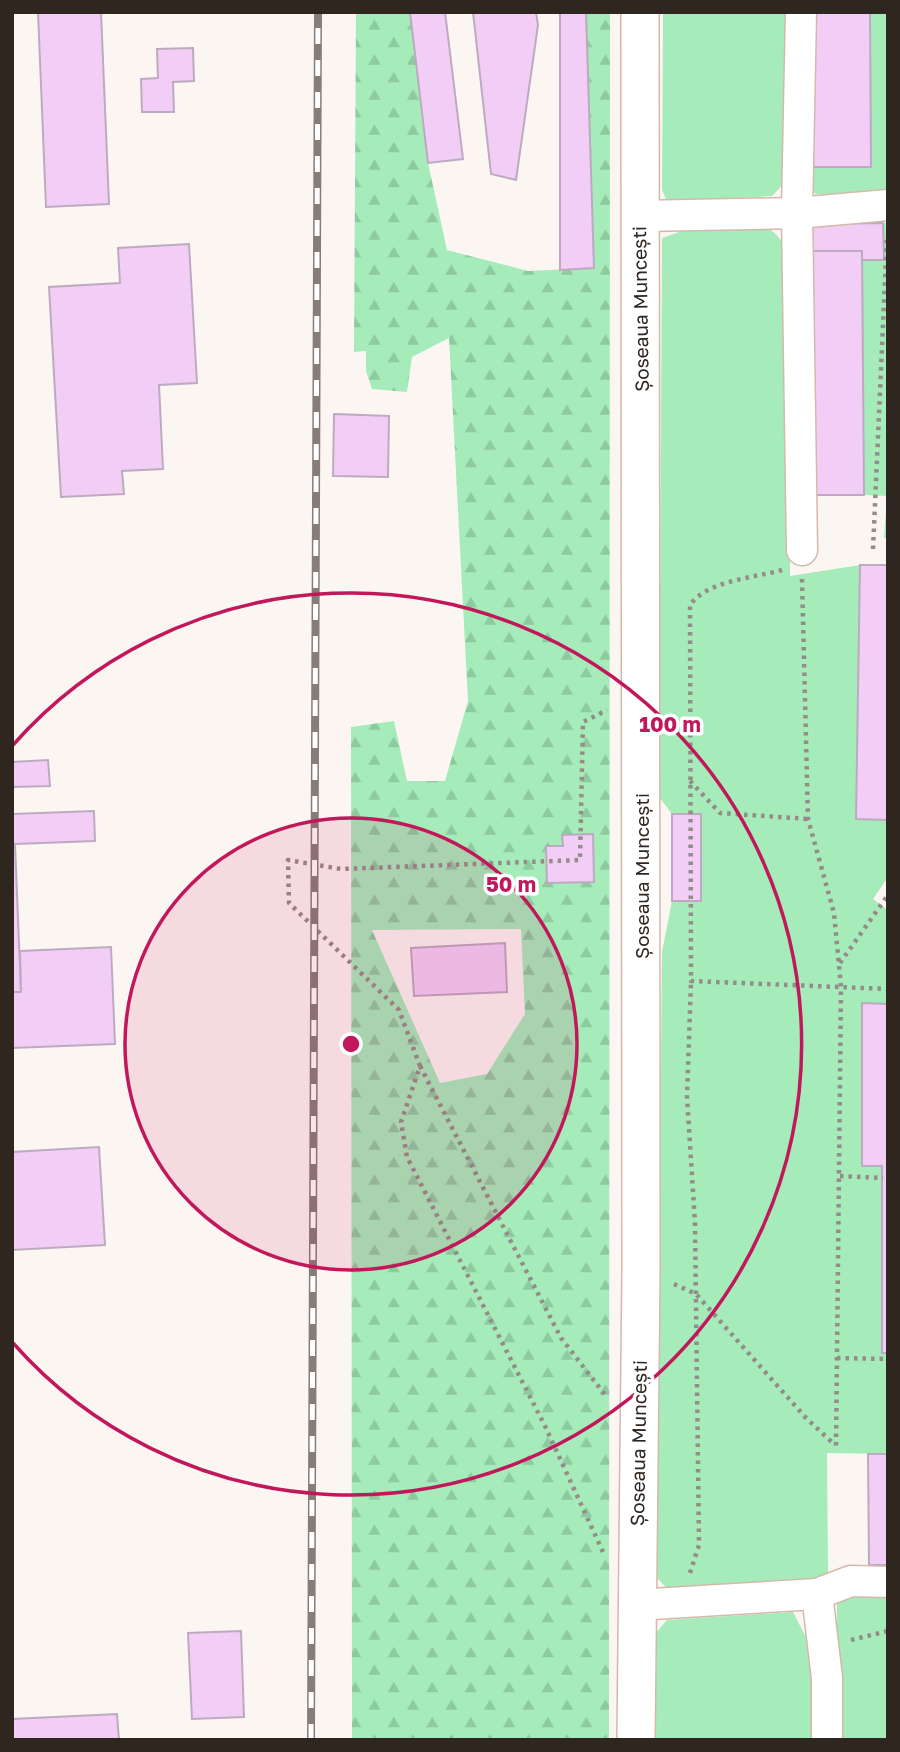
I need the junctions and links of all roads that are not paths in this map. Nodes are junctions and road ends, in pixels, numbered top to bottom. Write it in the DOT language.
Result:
graph roads {
  1 [pos="640,12"];
  2 [pos="801,12"];
  3 [pos="888,205"];
  4 [pos="797,214"];
  5 [pos="639,216"];
  6 [pos="802,558"];
  7 [pos="888,1582"];
  8 [pos="817,1594"];
  9 [pos="636,1605"];
  10 [pos="636,1740"];
  11 [pos="827,1740"];
  1 -- 5 [label="main road, Șoseaua Muncești"];
  2 -- 4 [label="lane"];
  3 -- 4 [label="lane"];
  4 -- 5 [label="lane"];
  4 -- 6 [label="lane"];
  5 -- 9 [label="main road, Șoseaua Muncești"];
  7 -- 8 [label="lane"];
  8 -- 9 [label="lane"];
  8 -- 11 [label="lane"];
  9 -- 10 [label="main road, Șoseaua Muncești"];
}
